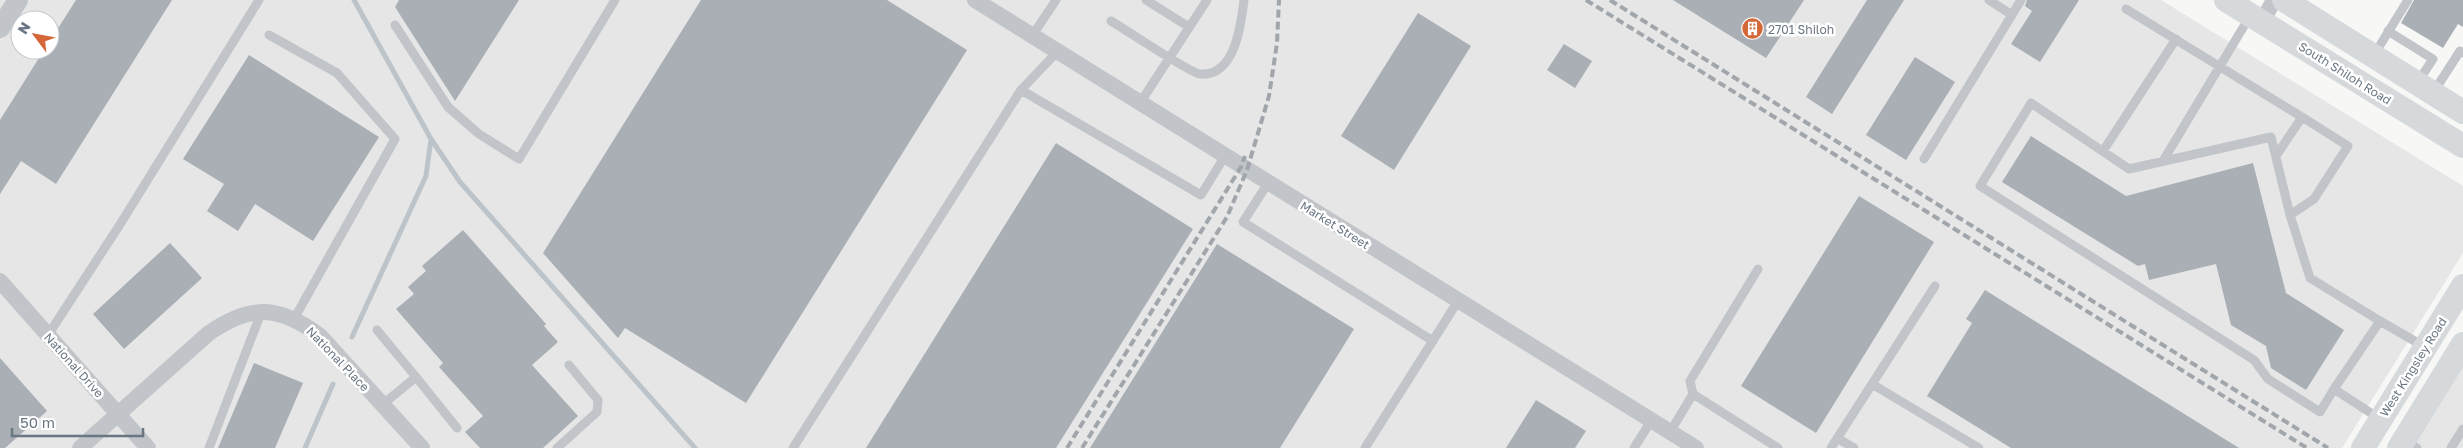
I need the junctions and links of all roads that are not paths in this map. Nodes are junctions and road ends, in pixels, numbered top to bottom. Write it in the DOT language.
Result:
graph roads {
  1 [pos="18,0"];
  2 [pos="259,0"];
  3 [pos="615,0"];
  4 [pos="975,0"];
  5 [pos="1056,0"];
  6 [pos="1146,0"];
  7 [pos="1207,0"];
  8 [pos="1244,0"];
  9 [pos="1989,0"];
  10 [pos="2021,0"];
  11 [pos="2226,0"];
  12 [pos="2274,0"];
  13 [pos="2284,0"];
  14 [pos="2408,0"];
  15 [pos="2126,9"];
  16 [pos="2012,15"];
  17 [pos="2256,18"];
  18 [pos="1111,21"];
  19 [pos="395,25"];
  20 [pos="1189,27"];
  21 [pos="0,28"];
  22 [pos="2388,31"];
  23 [pos="269,36"];
  24 [pos="1032,36"];
  25 [pos="2176,40"];
  26 [pos="1057,52"];
  27 [pos="2463,53"];
  28 [pos="2374,55"];
  29 [pos="1170,57"];
  30 [pos="2220,67"];
  31 [pos="2425,88"];
  32 [pos="1021,90"];
  33 [pos="1140,103"];
  34 [pos="2463,112"];
  35 [pos="2302,117"];
  36 [pos="2463,146"];
  37 [pos="2103,151"];
  38 [pos="1225,156"];
  39 [pos="2276,156"];
  40 [pos="1924,159"];
  41 [pos="2163,161"];
  42 [pos="1268,184"];
  43 [pos="2290,215"];
  44 [pos="1758,269"];
  45 [pos="0,281"];
  46 [pos="1935,286"];
  47 [pos="2463,286"];
  48 [pos="1458,301"];
  49 [pos="262,312"];
  50 [pos="294,319"];
  51 [pos="2380,320"];
  52 [pos="377,330"];
  53 [pos="48,336"];
  54 [pos="1433,341"];
  55 [pos="2463,344"];
  56 [pos="2425,347"];
  57 [pos="569,365"];
  58 [pos="416,377"];
  59 [pos="1872,384"];
  60 [pos="2334,389"];
  61 [pos="1693,394"];
  62 [pos="382,405"];
  63 [pos="118,414"];
  64 [pos="2380,419"];
  65 [pos="1651,421"];
  66 [pos="457,428"];
  67 [pos="2463,430"];
  68 [pos="1670,432"];
  69 [pos="1837,438"];
  70 [pos="2407,445"];
  71 [pos="80,448"];
  72 [pos="148,448"];
  73 [pos="209,448"];
  74 [pos="422,448"];
  75 [pos="557,448"];
  76 [pos="793,448"];
  77 [pos="1364,448"];
  78 [pos="1634,448"];
  79 [pos="1696,448"];
  80 [pos="1778,448"];
  81 [pos="1830,448"];
  82 [pos="1854,448"];
  83 [pos="1978,448"];
  84 [pos="2362,448"];
  85 [pos="2451,448"];
  1 -- 21 [label="street"];
  2 -- 53 [label="lane"];
  3 -- 19 [label="lane"];
  4 -- 24 [label="street, Market Street"];
  5 -- 24 [label="lane"];
  6 -- 20 [label="lane"];
  7 -- 20 [label="lane"];
  8 -- 29 [label="lane"];
  9 -- 16 [label="lane"];
  10 -- 16 [label="lane"];
  11 -- 17 [label="main road, South Shiloh Road"];
  12 -- 17 [label="street"];
  13 -- 28 [label="main road"];
  14 -- 22 [label="lane"];
  15 -- 25 [label="lane"];
  16 -- 40 [label="lane"];
  17 -- 30 [label="lane"];
  17 -- 36 [label="main road, South Shiloh Road"];
  18 -- 29 [label="lane"];
  20 -- 29 [label="lane"];
  22 -- 28 [label="lane"];
  22 -- 31 [label="lane"];
  23 -- 50 [label="lane"];
  24 -- 26 [label="street, Market Street"];
  25 -- 30 [label="lane"];
  25 -- 37 [label="lane"];
  26 -- 32 [label="lane"];
  26 -- 33 [label="street, Market Street"];
  27 -- 31 [label="lane"];
  28 -- 31 [label="main road"];
  29 -- 33 [label="lane"];
  30 -- 35 [label="lane"];
  30 -- 41 [label="lane"];
  31 -- 34 [label="main road"];
  32 -- 38 [label="lane"];
  32 -- 76 [label="lane"];
  33 -- 38 [label="street, Market Street"];
  35 -- 39 [label="lane"];
  35 -- 43 [label="lane"];
  37 -- 41 [label="lane"];
  37 -- 60 [label="lane"];
  38 -- 42 [label="street, Market Street"];
  39 -- 41 [label="lane"];
  39 -- 43 [label="lane"];
  42 -- 48 [label="street, Market Street"];
  42 -- 54 [label="lane"];
  43 -- 51 [label="lane"];
  44 -- 61 [label="lane"];
  45 -- 53 [label="street, National Drive"];
  46 -- 59 [label="lane"];
  47 -- 56 [label="main road, West Kingsley Road"];
  48 -- 54 [label="lane"];
  48 -- 65 [label="street, Market Street"];
  49 -- 50 [label="street, National Place"];
  49 -- 63 [label="street, National Place"];
  49 -- 73 [label="lane"];
  50 -- 62 [label="street, National Place"];
  51 -- 56 [label="lane"];
  51 -- 60 [label="lane"];
  52 -- 58 [label="lane"];
  53 -- 63 [label="street, National Drive"];
  54 -- 77 [label="lane"];
  55 -- 70 [label="main road"];
  56 -- 64 [label="main road, West Kingsley Road"];
  57 -- 75 [label="lane"];
  58 -- 62 [label="lane"];
  58 -- 66 [label="lane"];
  59 -- 69 [label="lane"];
  59 -- 83 [label="lane"];
  60 -- 64 [label="lane"];
  61 -- 68 [label="lane"];
  61 -- 80 [label="lane"];
  62 -- 74 [label="street, National Place"];
  63 -- 71 [label="street, National Place"];
  63 -- 72 [label="street, National Drive"];
  64 -- 70 [label="main road"];
  64 -- 84 [label="main road, West Kingsley Road"];
  65 -- 68 [label="street, Market Street"];
  65 -- 78 [label="lane"];
  67 -- 85 [label="lane"];
  68 -- 79 [label="street, Market Street"];
  69 -- 81 [label="lane"];
  69 -- 82 [label="lane"];
}
